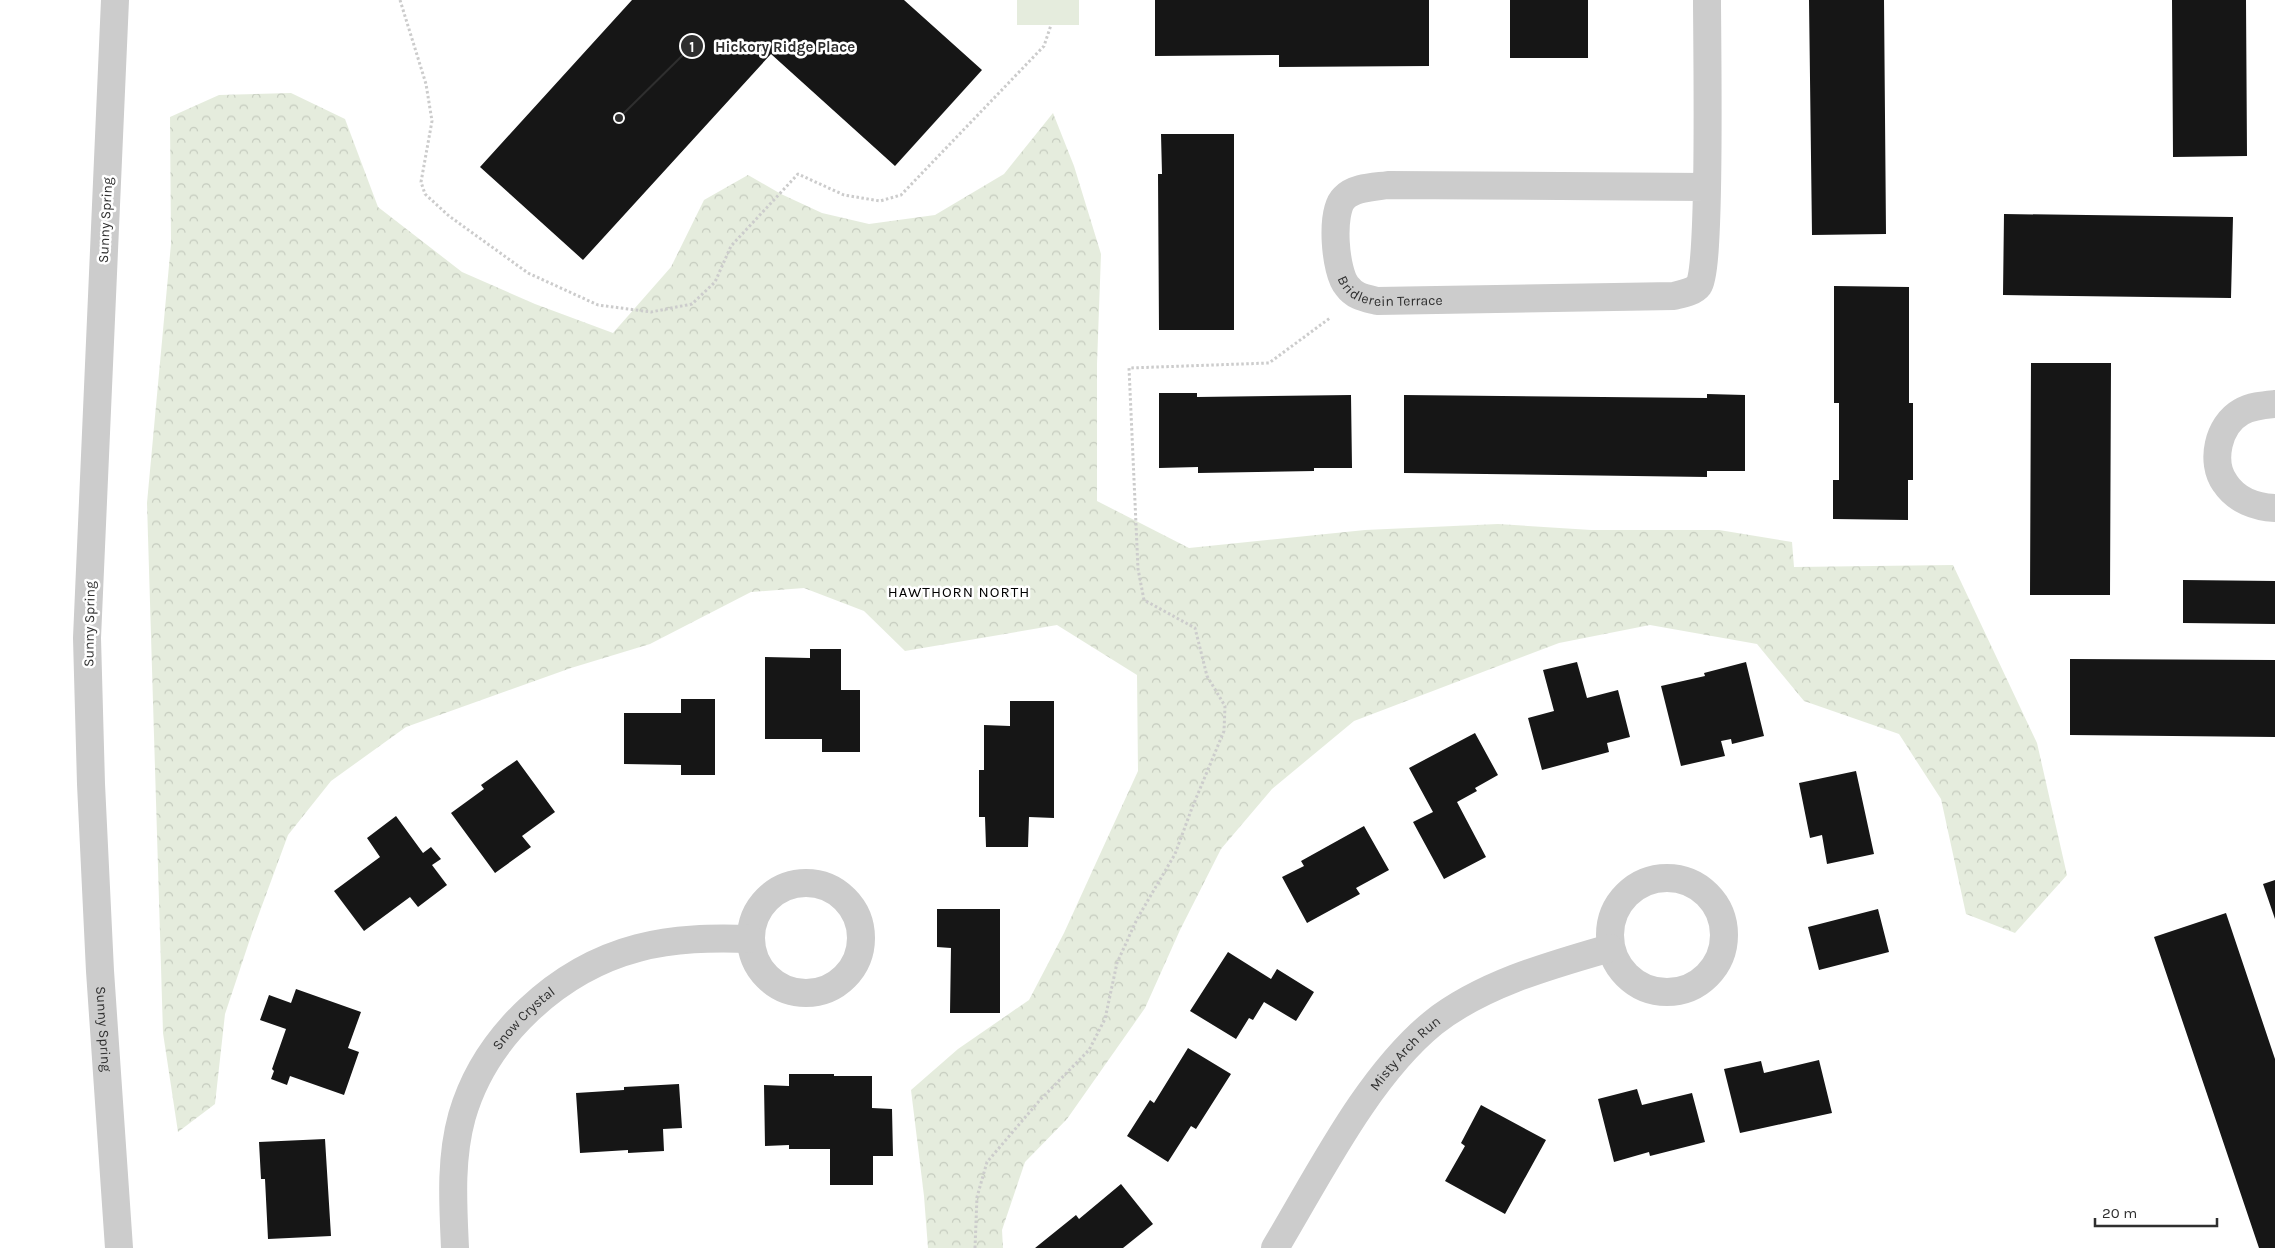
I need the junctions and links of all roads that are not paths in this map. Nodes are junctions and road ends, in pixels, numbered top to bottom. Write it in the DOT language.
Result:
graph roads {
  1 [pos="115,0"];
  2 [pos="1707,0"];
  3 [pos="1706,187"];
  4 [pos="2275,404"];
  5 [pos="2275,508"];
  6 [pos="750,939"];
  7 [pos="1610,948"];
  8 [pos="119,1248"];
  9 [pos="455,1248"];
  10 [pos="1274,1248"];
  1 -- 8 [label="street, Sunny Spring"];
  2 -- 3 [label="street, Bridlerein Terrace"];
  3 -- 3 [label="street, Bridlerein Terrace"];
  4 -- 5 [label="street"];
  6 -- 6 [label="street"];
  6 -- 9 [label="street, Snow Crystal"];
  7 -- 7 [label="street"];
  7 -- 10 [label="street, Misty Arch Run"];
}
